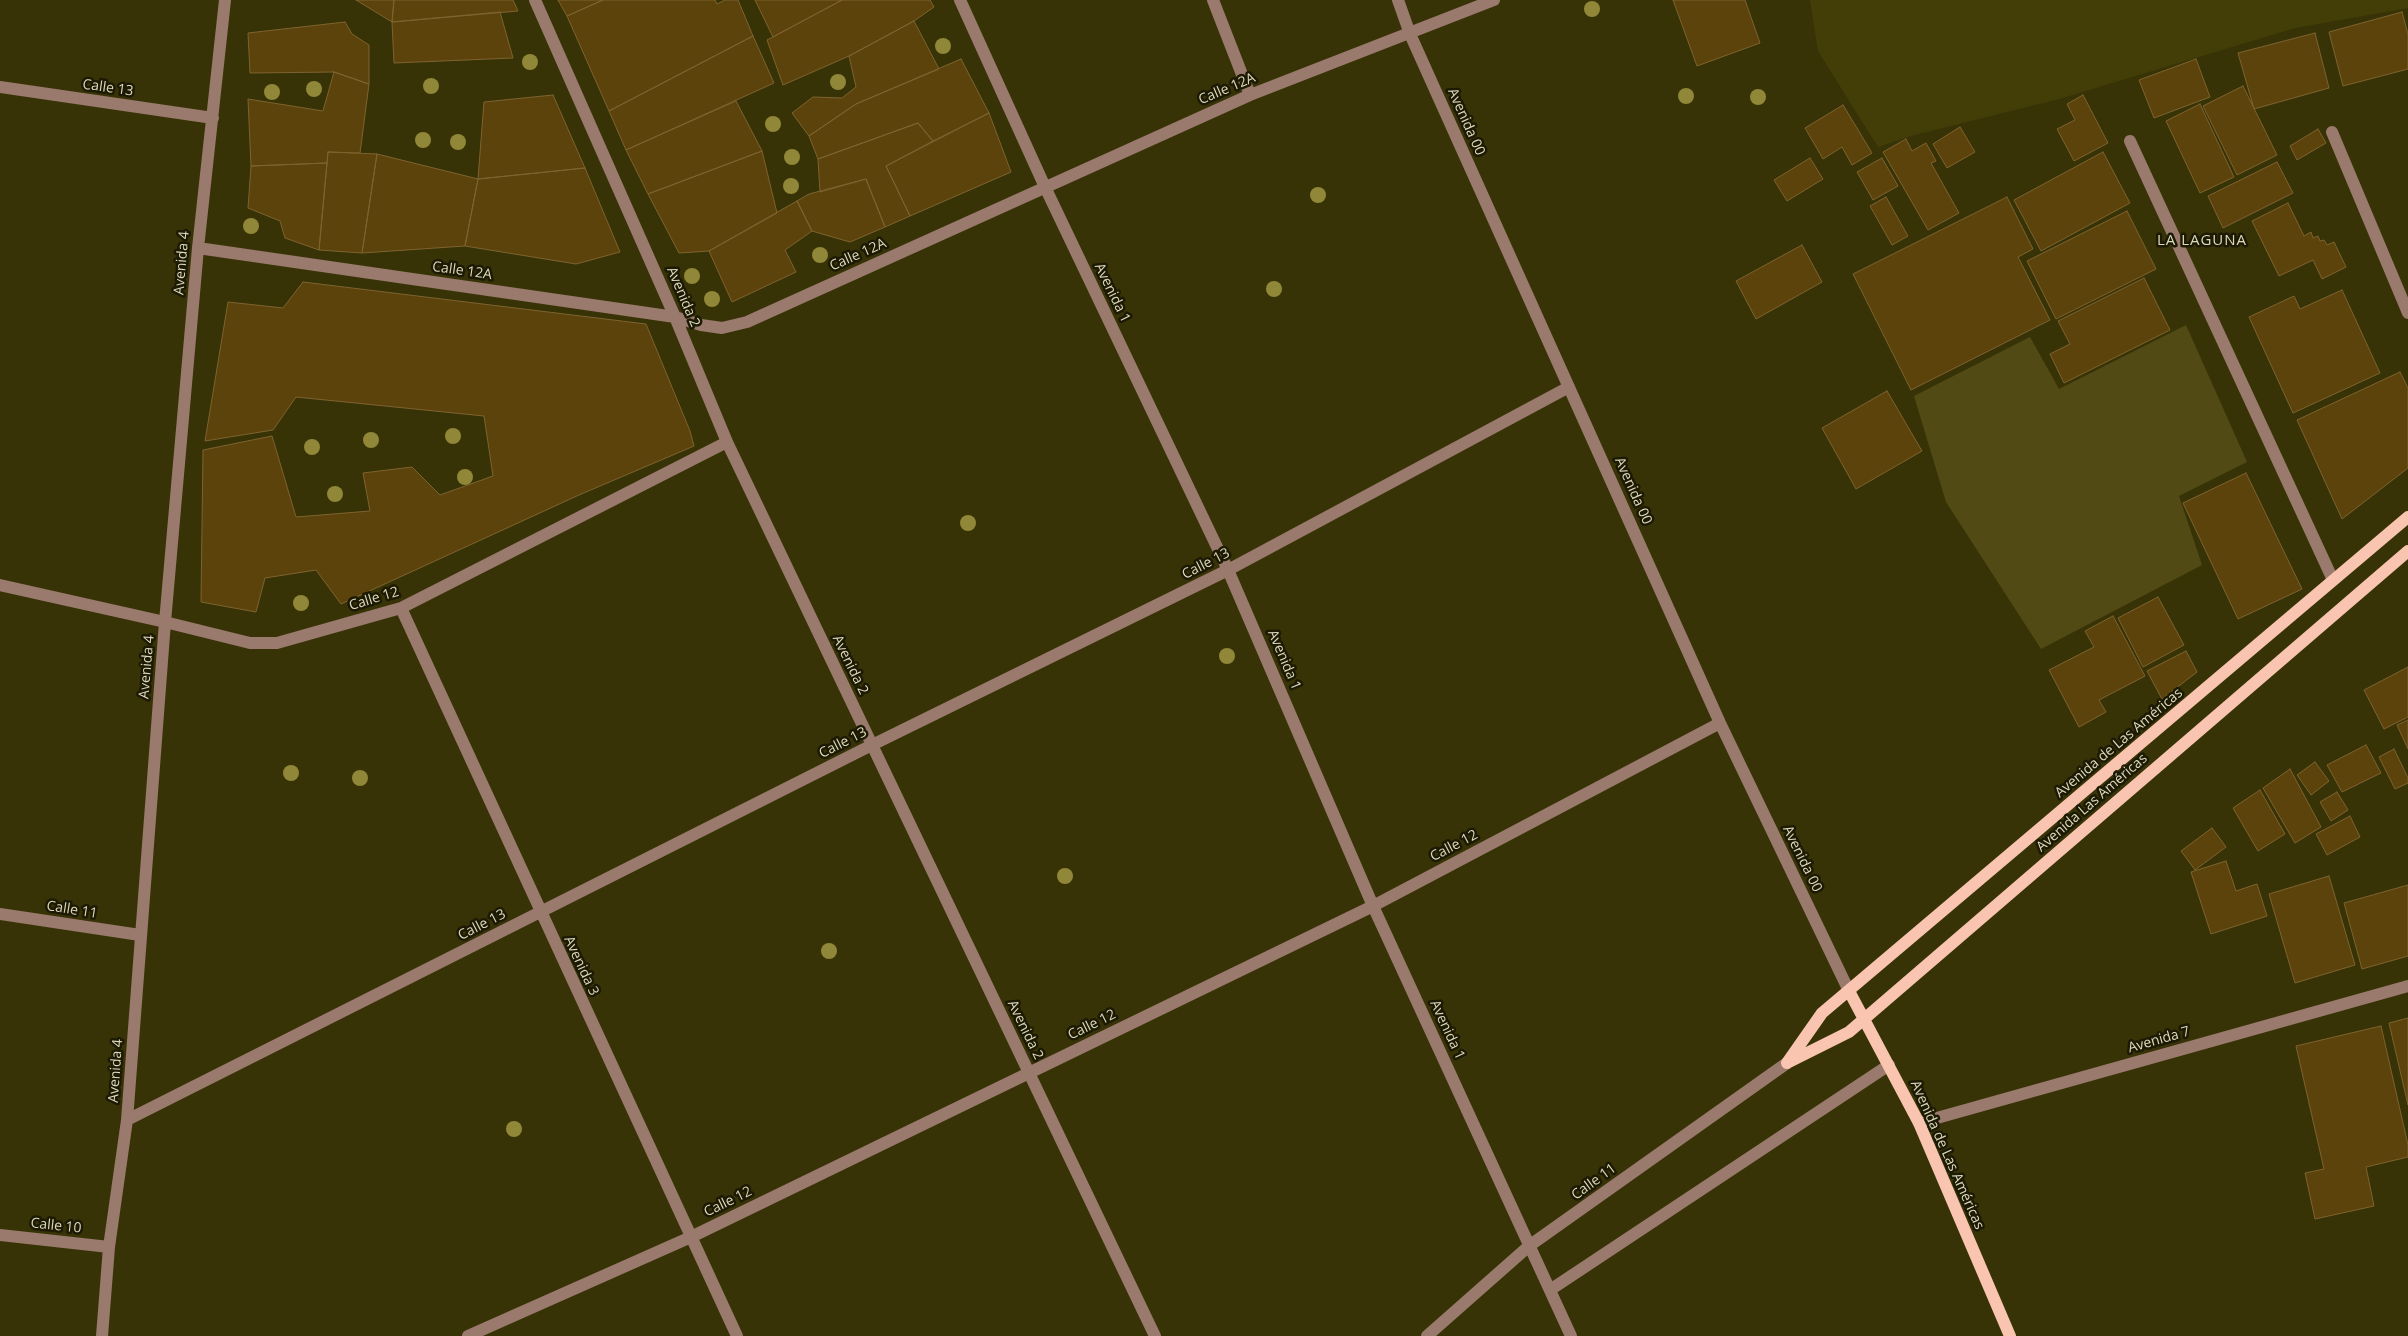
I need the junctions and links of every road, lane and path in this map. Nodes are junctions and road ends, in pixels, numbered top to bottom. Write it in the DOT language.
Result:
graph roads {
  1 [pos="225,0"];
  2 [pos="535,0"];
  3 [pos="960,0"];
  4 [pos="1214,0"];
  5 [pos="1398,0"];
  6 [pos="1494,0"];
  7 [pos="1410,34"];
  8 [pos="0,87"];
  9 [pos="1250,95"];
  10 [pos="213,118"];
  11 [pos="2332,132"];
  12 [pos="2130,141"];
  13 [pos="1045,186"];
  14 [pos="198,248"];
  15 [pos="2408,313"];
  16 [pos="675,317"];
  17 [pos="1569,387"];
  18 [pos="728,442"];
  19 [pos="2408,517"];
  20 [pos="2408,551"];
  21 [pos="1228,570"];
  22 [pos="2333,580"];
  23 [pos="0,585"];
  24 [pos="401,608"];
  25 [pos="165,622"];
  26 [pos="1720,723"];
  27 [pos="872,745"];
  28 [pos="1373,906"];
  29 [pos="540,913"];
  30 [pos="0,914"];
  31 [pos="140,935"];
  32 [pos="2408,986"];
  33 [pos="1848,991"];
  34 [pos="1864,1019"];
  35 [pos="1787,1063"];
  36 [pos="1889,1065"];
  37 [pos="1028,1072"];
  38 [pos="127,1120"];
  39 [pos="1919,1123"];
  40 [pos="0,1235"];
  41 [pos="691,1237"];
  42 [pos="1530,1246"];
  43 [pos="109,1247"];
  44 [pos="1550,1290"];
  45 [pos="102,1336"];
  46 [pos="468,1336"];
  47 [pos="737,1336"];
  48 [pos="1155,1336"];
  49 [pos="1427,1336"];
  50 [pos="1571,1336"];
  51 [pos="2010,1336"];
  1 -- 10 [label="street, Avenida 4"];
  2 -- 16 [label="street, Avenida 2"];
  3 -- 13 [label="street, Avenida 1"];
  4 -- 9 [label="street"];
  5 -- 7 [label="street, Avenida 00"];
  6 -- 7 [label="street, Calle 12A"];
  7 -- 9 [label="street, Calle 12A"];
  7 -- 17 [label="street, Avenida 00"];
  8 -- 10 [label="street, Calle 13"];
  9 -- 13 [label="street, Calle 12A"];
  10 -- 14 [label="street, Avenida 4"];
  11 -- 15 [label="street"];
  12 -- 22 [label="street"];
  13 -- 16 [label="street, Calle 12A"];
  13 -- 21 [label="street, Avenida 1"];
  14 -- 16 [label="street, Calle 12A"];
  14 -- 25 [label="street, Avenida 4"];
  16 -- 18 [label="street, Avenida 2"];
  17 -- 21 [label="street, Calle 13"];
  17 -- 26 [label="street, Avenida 00"];
  18 -- 24 [label="street, Calle 12"];
  18 -- 27 [label="street, Avenida 2"];
  19 -- 22 [label="main road, Avenida de Las Américas"];
  20 -- 34 [label="main road, Avenida Las Américas"];
  21 -- 27 [label="street, Calle 13"];
  21 -- 28 [label="street, Avenida 1"];
  22 -- 33 [label="main road, Avenida de Las Américas"];
  23 -- 25 [label="street, Calle 12"];
  24 -- 25 [label="street, Calle 12"];
  24 -- 29 [label="street, Avenida 3"];
  25 -- 31 [label="street, Avenida 4"];
  26 -- 28 [label="street, Calle 12"];
  26 -- 33 [label="street, Avenida 00"];
  27 -- 29 [label="street, Calle 13"];
  27 -- 37 [label="street, Avenida 2"];
  28 -- 37 [label="street, Calle 12"];
  28 -- 42 [label="street, Avenida 1"];
  29 -- 38 [label="street, Calle 13"];
  29 -- 41 [label="street, Avenida 3"];
  30 -- 31 [label="street, Calle 11"];
  31 -- 38 [label="street, Avenida 4"];
  32 -- 39 [label="street, Avenida 7"];
  33 -- 34 [label="main road, Avenida de Las Américas"];
  33 -- 35 [label="main road, Avenida de Las Américas"];
  34 -- 35 [label="main road, Avenida Las Américas"];
  34 -- 36 [label="main road, Avenida de Las Américas"];
  35 -- 42 [label="street, Calle 11"];
  36 -- 39 [label="main road, Avenida de Las Américas"];
  36 -- 44 [label="street"];
  37 -- 41 [label="street, Calle 12"];
  37 -- 48 [label="street, Avenida 2"];
  38 -- 43 [label="street, Avenida 4"];
  39 -- 51 [label="main road, Avenida de Las Américas"];
  40 -- 43 [label="street, Calle 10"];
  41 -- 46 [label="street, Calle 12"];
  41 -- 47 [label="street, Avenida 3"];
  42 -- 44 [label="street, Avenida 1"];
  42 -- 49 [label="street, Calle 11"];
  43 -- 45 [label="street, Avenida 4"];
  44 -- 50 [label="street, Avenida 1"];
}
